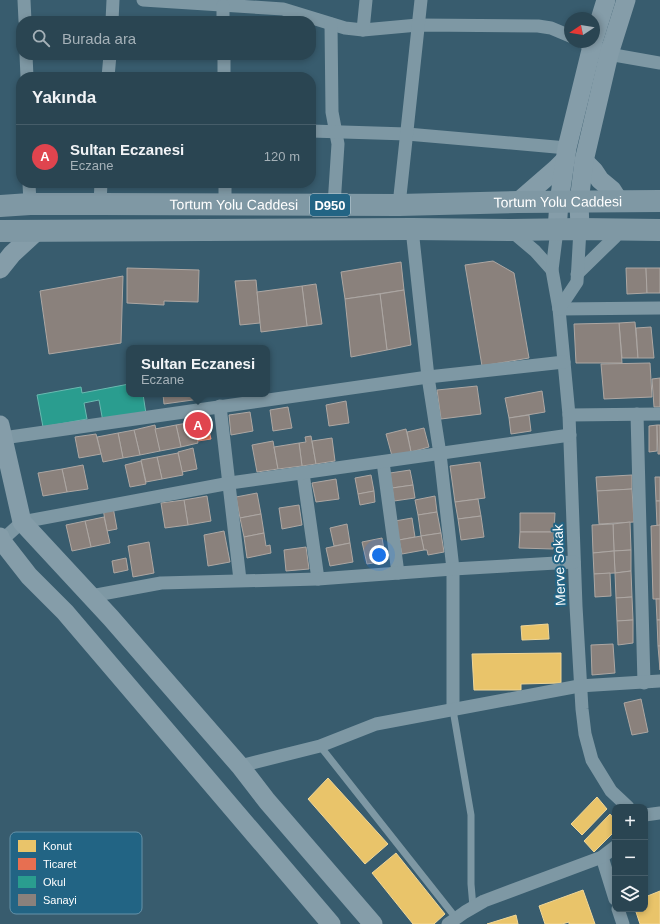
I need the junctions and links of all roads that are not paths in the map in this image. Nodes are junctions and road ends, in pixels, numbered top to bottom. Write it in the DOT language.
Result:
graph roads {
  1 [pos="24,0"];
  2 [pos="113,0"];
  3 [pos="143,0"];
  4 [pos="366,0"];
  5 [pos="421,0"];
  6 [pos="606,0"];
  7 [pos="626,0"];
  8 [pos="283,5"];
  9 [pos="223,6"];
  10 [pos="25,16"];
  11 [pos="112,16"];
  12 [pos="223,16"];
  13 [pos="311,16"];
  14 [pos="316,18"];
  15 [pos="600,22"];
  16 [pos="331,24"];
  17 [pos="418,25"];
  18 [pos="363,30"];
  19 [pos="564,33"];
  20 [pos="600,37"];
  21 [pos="593,48"];
  22 [pos="594,48"];
  23 [pos="600,48"];
  24 [pos="26,60"];
  25 [pos="110,60"];
  26 [pos="224,60"];
  27 [pos="660,63"];
  28 [pos="26,72"];
  29 [pos="108,72"];
  30 [pos="224,72"];
  31 [pos="316,131"];
  32 [pos="336,131"];
  33 [pos="407,134"];
  34 [pos="566,154"];
  35 [pos="584,161"];
  36 [pos="29,188"];
  37 [pos="101,193"];
  38 [pos="225,193"];
  39 [pos="619,201"];
  40 [pos="660,201"];
  41 [pos="518,202"];
  42 [pos="569,202"];
  43 [pos="30,204"];
  44 [pos="334,205"];
  45 [pos="399,205"];
  46 [pos="0,206"];
  47 [pos="580,228"];
  48 [pos="412,229"];
  49 [pos="510,230"];
  50 [pos="557,230"];
  51 [pos="620,230"];
  52 [pos="660,230"];
  53 [pos="0,231"];
  54 [pos="38,231"];
  55 [pos="0,269"];
  56 [pos="552,270"];
  57 [pos="577,274"];
  58 [pos="660,308"];
  59 [pos="559,309"];
  60 [pos="564,362"];
  61 [pos="428,377"];
  62 [pos="220,406"];
  63 [pos="637,414"];
  64 [pos="660,414"];
  65 [pos="569,415"];
  66 [pos="1,431"];
  67 [pos="570,435"];
  68 [pos="440,454"];
  69 [pos="383,462"];
  70 [pos="303,473"];
  71 [pos="230,483"];
  72 [pos="22,522"];
  73 [pos="0,540"];
  74 [pos="574,562"];
  75 [pos="453,569"];
  76 [pos="398,573"];
  77 [pos="318,578"];
  78 [pos="240,580"];
  79 [pos="91,596"];
  80 [pos="660,681"];
  81 [pos="644,683"];
  82 [pos="579,686"];
  83 [pos="454,710"];
  84 [pos="320,746"];
  85 [pos="240,766"];
  86 [pos="625,804"];
  87 [pos="660,813"];
  88 [pos="648,815"];
  89 [pos="612,849"];
  90 [pos="602,857"];
  91 [pos="612,889"];
  92 [pos="473,907"];
  93 [pos="619,912"];
  94 [pos="452,921"];
  95 [pos="331,924"];
  96 [pos="373,924"];
  97 [pos="623,924"];
  1 -- 10 [label="street"];
  2 -- 11 [label="street"];
  3 -- 9 [label="street"];
  4 -- 18 [label="street"];
  5 -- 17 [label="street"];
  6 -- 15 [label="main road"];
  7 -- 20 [label="main road"];
  8 -- 9 [label="street"];
  8 -- 13 [label="street"];
  9 -- 12 [label="street"];
  14 -- 16 [label="street"];
  16 -- 18 [label="street"];
  16 -- 32 [label="street"];
  17 -- 18 [label="street"];
  17 -- 19 [label="street"];
  17 -- 33 [label="street"];
  21 -- 34 [label="main road"];
  22 -- 35 [label="main road"];
  23 -- 27 [label="street"];
  24 -- 28 [label="street"];
  25 -- 29 [label="street"];
  26 -- 30 [label="street"];
  31 -- 32 [label="street"];
  32 -- 33 [label="street"];
  32 -- 44 [label="street"];
  33 -- 34 [label="street"];
  33 -- 45 [label="street"];
  34 -- 41 [label="main road"];
  34 -- 42 [label="main road"];
  35 -- 39 [label="main road"];
  35 -- 42 [label="main road"];
  36 -- 43 [label="street"];
  37 -- 38 [label="highway, Tortum Yolu Caddesi / D950"];
  37 -- 43 [label="highway, Tortum Yolu Caddesi / D950"];
  38 -- 44 [label="highway, Tortum Yolu Caddesi / D950"];
  39 -- 40 [label="highway, Tortum Yolu Caddesi / D950"];
  39 -- 42 [label="highway, Tortum Yolu Caddesi / D950"];
  41 -- 42 [label="highway, Tortum Yolu Caddesi / D950"];
  41 -- 45 [label="highway, Tortum Yolu Caddesi / D950"];
  42 -- 47 [label="main road"];
  42 -- 50 [label="main road"];
  43 -- 46 [label="highway, Tortum Yolu Caddesi / D950"];
  44 -- 45 [label="highway, Tortum Yolu Caddesi / D950"];
  47 -- 50 [label="highway, Tortum Yolu Caddesi / D950"];
  47 -- 51 [label="highway, Tortum Yolu Caddesi / D950"];
  47 -- 57 [label="street"];
  48 -- 49 [label="highway, Tortum Yolu Caddesi / D950"];
  48 -- 54 [label="highway, Tortum Yolu Caddesi / D950"];
  48 -- 61 [label="street"];
  49 -- 50 [label="highway, Tortum Yolu Caddesi / D950"];
  49 -- 56 [label="street"];
  50 -- 56 [label="street"];
  51 -- 52 [label="highway, Tortum Yolu Caddesi / D950"];
  51 -- 57 [label="street"];
  53 -- 54 [label="highway, Tortum Yolu Caddesi / D950"];
  54 -- 55 [label="main road"];
  56 -- 59 [label="street, Merve Sokak"];
  57 -- 59 [label="street"];
  58 -- 59 [label="street"];
  59 -- 60 [label="street, Merve Sokak"];
  60 -- 61 [label="street"];
  60 -- 65 [label="street, Merve Sokak"];
  61 -- 62 [label="street"];
  61 -- 68 [label="street"];
  62 -- 66 [label="street"];
  62 -- 71 [label="street"];
  63 -- 64 [label="street"];
  63 -- 65 [label="street"];
  63 -- 81 [label="street"];
  65 -- 67 [label="street, Merve Sokak"];
  66 -- 72 [label="main road"];
  67 -- 68 [label="street"];
  67 -- 74 [label="street, Merve Sokak"];
  68 -- 69 [label="street"];
  68 -- 75 [label="street"];
  69 -- 70 [label="street"];
  69 -- 76 [label="street"];
  70 -- 71 [label="street"];
  70 -- 77 [label="street"];
  71 -- 72 [label="street"];
  71 -- 78 [label="street"];
  72 -- 73 [label="street"];
  72 -- 79 [label="main road"];
  73 -- 95 [label="main road"];
  74 -- 75 [label="street"];
  74 -- 82 [label="street, Merve Sokak"];
  75 -- 76 [label="street"];
  75 -- 83 [label="street"];
  76 -- 77 [label="street"];
  77 -- 78 [label="street"];
  78 -- 79 [label="street"];
  79 -- 85 [label="main road"];
  80 -- 81 [label="street"];
  81 -- 82 [label="street"];
  82 -- 83 [label="street"];
  82 -- 86 [label="street, Merve Sokak"];
  83 -- 84 [label="street"];
  83 -- 92 [label="lane"];
  84 -- 85 [label="street"];
  84 -- 94 [label="lane"];
  85 -- 96 [label="main road"];
  87 -- 88 [label="street"];
  89 -- 90 [label="street"];
  90 -- 91 [label="street"];
  90 -- 92 [label="street"];
  92 -- 94 [label="street"];
  93 -- 97 [label="street"];
}
